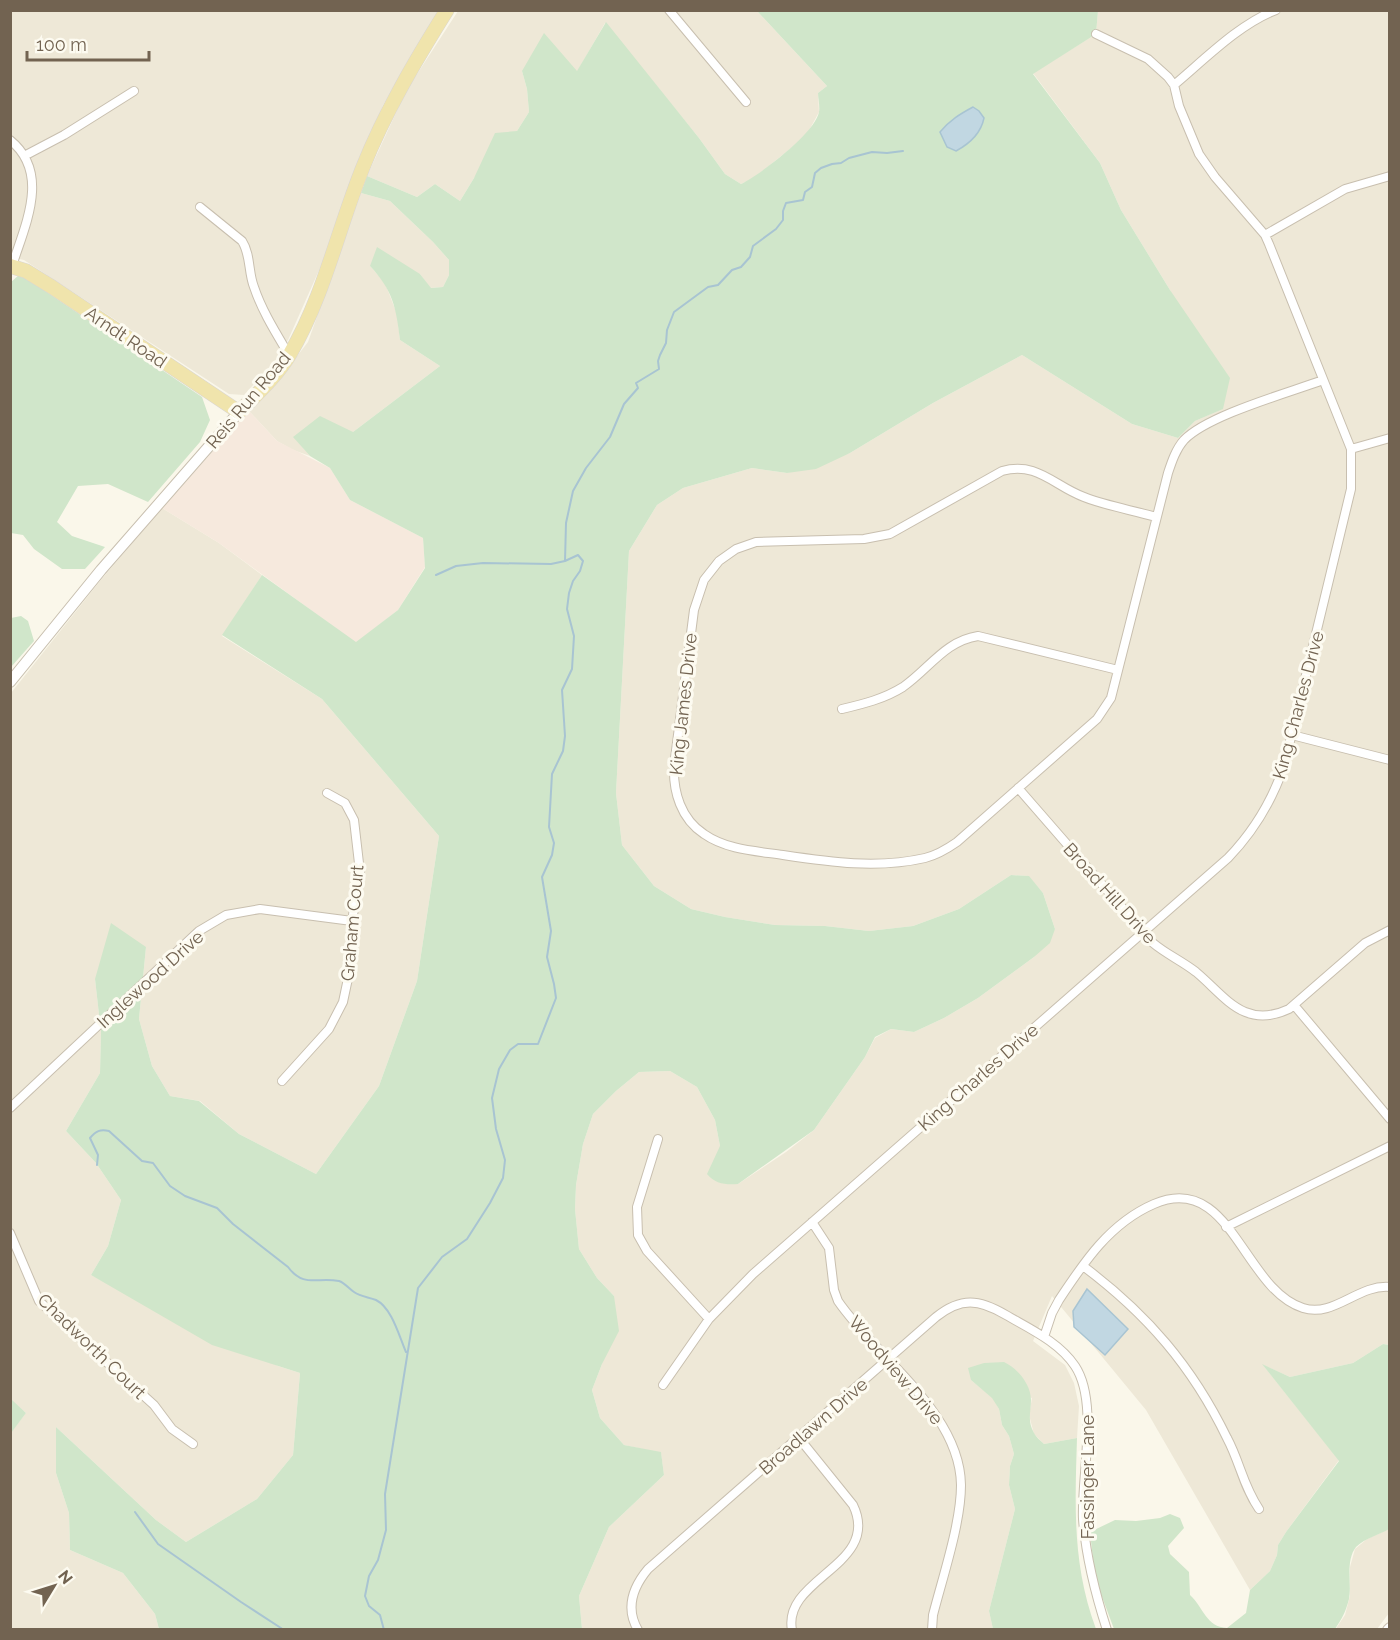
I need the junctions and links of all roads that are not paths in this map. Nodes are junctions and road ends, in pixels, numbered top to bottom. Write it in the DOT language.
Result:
graph roads {
  1 [pos="447,10"];
  2 [pos="669,10"];
  3 [pos="1276,10"];
  4 [pos="1096,34"];
  5 [pos="1174,85"];
  6 [pos="134,90"];
  7 [pos="746,102"];
  8 [pos="10,140"];
  9 [pos="26,155"];
  10 [pos="1389,176"];
  11 [pos="200,207"];
  12 [pos="1264,235"];
  13 [pos="11,266"];
  14 [pos="289,355"];
  15 [pos="1323,380"];
  16 [pos="239,412"];
  17 [pos="1389,438"];
  18 [pos="1351,449"];
  19 [pos="1156,517"];
  20 [pos="1118,670"];
  21 [pos="10,682"];
  22 [pos="842,709"];
  23 [pos="1292,735"];
  24 [pos="1389,760"];
  25 [pos="1018,788"];
  26 [pos="327,794"];
  27 [pos="352,921"];
  28 [pos="1389,930"];
  29 [pos="1144,932"];
  30 [pos="1294,1005"];
  31 [pos="282,1081"];
  32 [pos="10,1108"];
  33 [pos="1389,1119"];
  34 [pos="658,1139"];
  35 [pos="1389,1146"];
  36 [pos="812,1222"];
  37 [pos="1226,1227"];
  38 [pos="10,1233"];
  39 [pos="1083,1266"];
  40 [pos="1389,1287"];
  41 [pos="709,1319"];
  42 [pos="1044,1337"];
  43 [pos="888,1359"];
  44 [pos="663,1385"];
  45 [pos="799,1438"];
  46 [pos="193,1444"];
  47 [pos="1259,1509"];
  48 [pos="638,1629"];
  49 [pos="792,1629"];
  50 [pos="932,1629"];
  51 [pos="1107,1629"];
  1 -- 14 [label="main road, Reis Run Road"];
  2 -- 7 [label="street"];
  3 -- 5 [label="street"];
  4 -- 5 [label="street, King Charles Drive"];
  5 -- 12 [label="street, King Charles Drive"];
  6 -- 9 [label="street"];
  8 -- 9 [label="street"];
  9 -- 13 [label="street"];
  10 -- 12 [label="street"];
  11 -- 14 [label="street"];
  12 -- 15 [label="street, King Charles Drive"];
  13 -- 16 [label="main road, Arndt Road"];
  14 -- 16 [label="main road, Reis Run Road"];
  15 -- 18 [label="street, King Charles Drive"];
  15 -- 19 [label="street, King James Drive"];
  16 -- 21 [label="street, Reis Run Road"];
  17 -- 18 [label="street"];
  18 -- 23 [label="street, King Charles Drive"];
  19 -- 20 [label="street, King James Drive"];
  19 -- 25 [label="street, King James Drive"];
  20 -- 22 [label="street"];
  20 -- 25 [label="street, King James Drive"];
  23 -- 24 [label="street"];
  23 -- 29 [label="street, King Charles Drive"];
  25 -- 29 [label="street, Broad Hill Drive"];
  26 -- 27 [label="street, Graham Court"];
  27 -- 31 [label="street, Graham Court"];
  27 -- 32 [label="street, Inglewood Drive"];
  28 -- 30 [label="street, Broad Hill Drive"];
  29 -- 30 [label="street, Broad Hill Drive"];
  29 -- 36 [label="street, King Charles Drive"];
  30 -- 33 [label="street"];
  34 -- 41 [label="street"];
  35 -- 37 [label="street"];
  36 -- 41 [label="street, King Charles Drive"];
  36 -- 43 [label="street, Woodview Drive"];
  37 -- 39 [label="street"];
  37 -- 40 [label="street"];
  38 -- 46 [label="street, Chadworth Court"];
  39 -- 42 [label="street"];
  39 -- 47 [label="street"];
  41 -- 44 [label="street, King Charles Drive"];
  42 -- 43 [label="street, Broadlawn Drive"];
  42 -- 51 [label="street, Fassinger Lane"];
  43 -- 45 [label="street, Broadlawn Drive"];
  43 -- 50 [label="street, Woodview Drive"];
  45 -- 48 [label="street, Broadlawn Drive"];
  45 -- 49 [label="street"];
}
